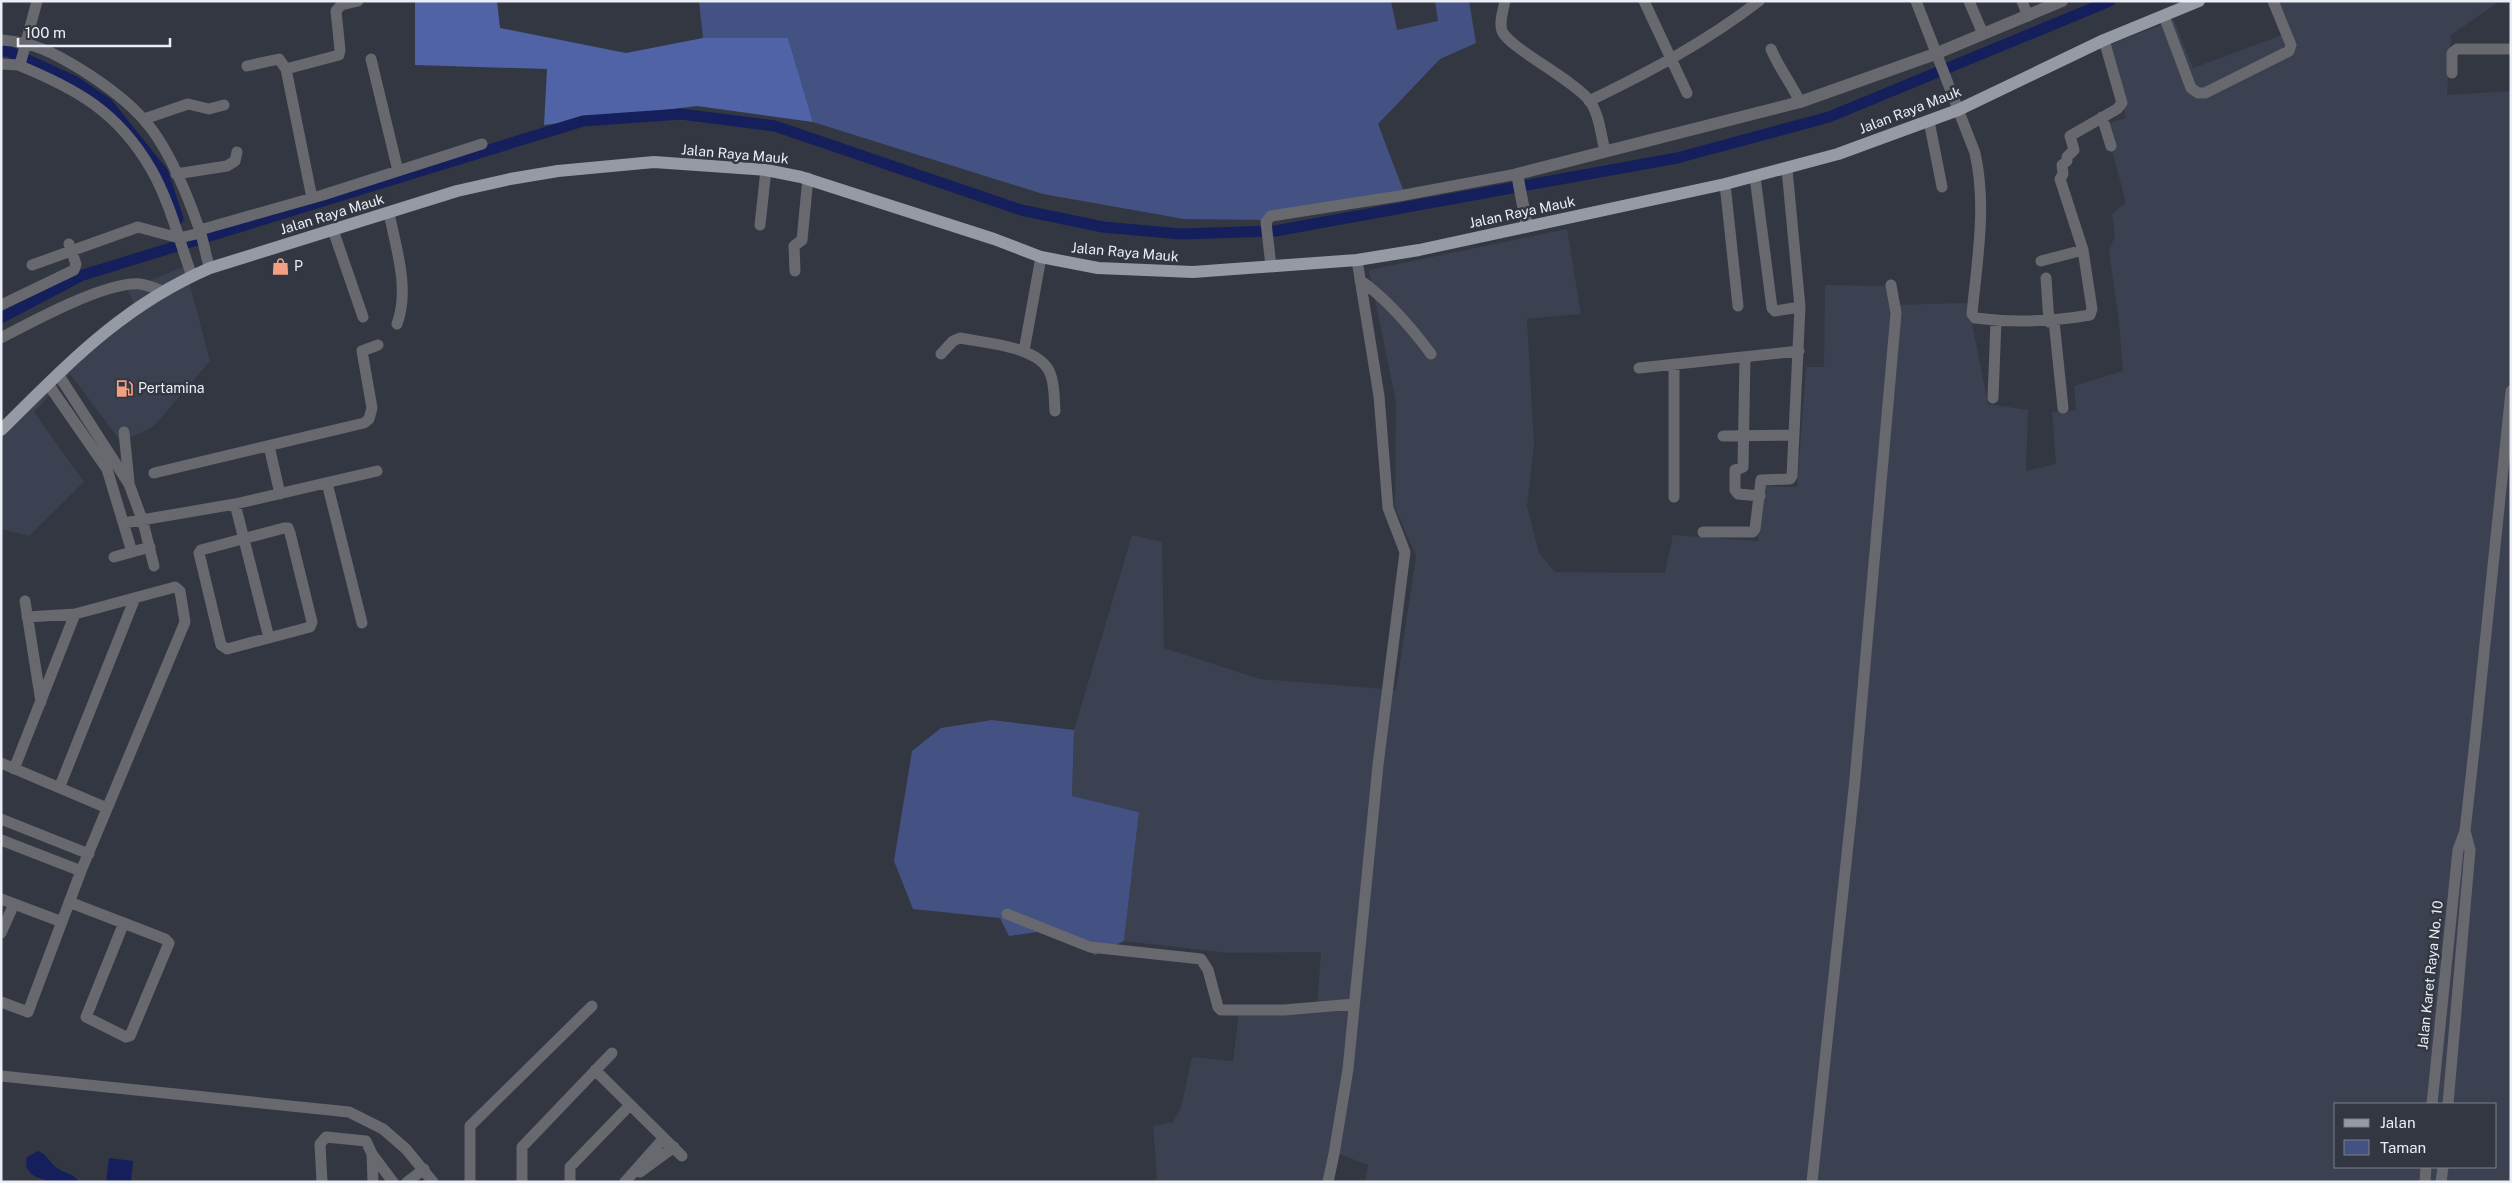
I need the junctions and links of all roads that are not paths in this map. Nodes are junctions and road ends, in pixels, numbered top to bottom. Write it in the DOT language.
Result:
graph roads {
  1 [pos="37,1"];
  2 [pos="358,1"];
  3 [pos="1505,1"];
  4 [pos="1644,1"];
  5 [pos="1758,1"];
  6 [pos="1916,1"];
  7 [pos="1969,1"];
  8 [pos="2022,1"];
  9 [pos="2062,1"];
  10 [pos="2199,1"];
  11 [pos="2273,1"];
  12 [pos="2028,16"];
  13 [pos="2164,16"];
  14 [pos="1983,34"];
  15 [pos="1,40"];
  16 [pos="2104,40"];
  17 [pos="26,44"];
  18 [pos="1770,49"];
  19 [pos="2511,49"];
  20 [pos="1936,57"];
  21 [pos="371,58"];
  22 [pos="1671,60"];
  23 [pos="20,63"];
  24 [pos="1,64"];
  25 [pos="247,66"];
  26 [pos="286,69"];
  27 [pos="2452,73"];
  28 [pos="1687,93"];
  29 [pos="1589,101"];
  30 [pos="1800,102"];
  31 [pos="224,105"];
  32 [pos="1956,105"];
  33 [pos="2102,117"];
  34 [pos="144,119"];
  35 [pos="1929,121"];
  36 [pos="482,144"];
  37 [pos="2110,146"];
  38 [pos="1605,151"];
  39 [pos="237,152"];
  40 [pos="1787,169"];
  41 [pos="766,170"];
  42 [pos="398,171"];
  43 [pos="176,174"];
  44 [pos="1756,177"];
  45 [pos="808,178"];
  46 [pos="1517,178"];
  47 [pos="1725,184"];
  48 [pos="1942,187"];
  49 [pos="312,198"];
  50 [pos="389,212"];
  51 [pos="1526,221"];
  52 [pos="760,225"];
  53 [pos="333,230"];
  54 [pos="199,233"];
  55 [pos="181,239"];
  56 [pos="71,248"];
  57 [pos="2083,250"];
  58 [pos="1041,256"];
  59 [pos="1356,260"];
  60 [pos="2041,261"];
  61 [pos="1271,262"];
  62 [pos="209,264"];
  63 [pos="32,265"];
  64 [pos="190,270"];
  65 [pos="795,271"];
  66 [pos="2046,278"];
  67 [pos="1360,280"];
  68 [pos="1891,285"];
  69 [pos="162,291"];
  70 [pos="1,305"];
  71 [pos="1738,306"];
  72 [pos="1800,307"];
  73 [pos="363,318"];
  74 [pos="1996,320"];
  75 [pos="2052,322"];
  76 [pos="396,324"];
  77 [pos="1,338"];
  78 [pos="378,345"];
  79 [pos="1024,351"];
  80 [pos="1799,351"];
  81 [pos="941,354"];
  82 [pos="1431,354"];
  83 [pos="1745,357"];
  84 [pos="1674,364"];
  85 [pos="1639,368"];
  86 [pos="58,374"];
  87 [pos="48,384"];
  88 [pos="2511,391"];
  89 [pos="1993,398"];
  90 [pos="2063,408"];
  91 [pos="1055,411"];
  92 [pos="1,430"];
  93 [pos="124,432"];
  94 [pos="1744,435"];
  95 [pos="1794,435"];
  96 [pos="1723,436"];
  97 [pos="269,446"];
  98 [pos="111,466"];
  99 [pos="377,471"];
  100 [pos="154,473"];
  101 [pos="327,483"];
  102 [pos="2507,483"];
  103 [pos="129,484"];
  104 [pos="280,494"];
  105 [pos="1674,496"];
  106 [pos="1760,496"];
  107 [pos="235,504"];
  108 [pos="143,522"];
  109 [pos="124,523"];
  110 [pos="1703,532"];
  111 [pos="244,538"];
  112 [pos="150,547"];
  113 [pos="132,552"];
  114 [pos="114,557"];
  115 [pos="154,566"];
  116 [pos="135,598"];
  117 [pos="25,601"];
  118 [pos="75,614"];
  119 [pos="27,617"];
  120 [pos="362,623"];
  121 [pos="269,638"];
  122 [pos="41,704"];
  123 [pos="1,763"];
  124 [pos="14,769"];
  125 [pos="60,786"];
  126 [pos="107,808"];
  127 [pos="1,819"];
  128 [pos="2465,831"];
  129 [pos="1,840"];
  130 [pos="89,854"];
  131 [pos="81,872"];
  132 [pos="1,899"];
  133 [pos="69,902"];
  134 [pos="14,904"];
  135 [pos="1007,914"];
  136 [pos="62,922"];
  137 [pos="123,925"];
  138 [pos="1,933"];
  139 [pos="1,1002"];
  140 [pos="1354,1004"];
  141 [pos="592,1006"];
  142 [pos="612,1053"];
  143 [pos="595,1070"];
  144 [pos="1,1076"];
  145 [pos="2432,1103"];
  146 [pos="2448,1103"];
  147 [pos="630,1105"];
  148 [pos="664,1138"];
  149 [pos="372,1154"];
  150 [pos="2426,1168"];
  151 [pos="2443,1168"];
  152 [pos="424,1169"];
  153 [pos="322,1182"];
  154 [pos="373,1182"];
  155 [pos="393,1182"];
  156 [pos="407,1182"];
  157 [pos="433,1182"];
  158 [pos="470,1182"];
  159 [pos="522,1182"];
  160 [pos="570,1182"];
  161 [pos="626,1182"];
  162 [pos="1328,1182"];
  163 [pos="1812,1182"];
  164 [pos="2425,1182"];
  165 [pos="2441,1182"];
  1 -- 17 [label="street"];
  2 -- 26 [label="street"];
  3 -- 29 [label="street"];
  4 -- 22 [label="street"];
  5 -- 22 [label="street"];
  6 -- 20 [label="street"];
  7 -- 14 [label="street"];
  8 -- 12 [label="street"];
  9 -- 12 [label="street"];
  10 -- 13 [label="main road, Jalan Raya Mauk"];
  11 -- 13 [label="street"];
  12 -- 14 [label="street"];
  13 -- 16 [label="main road, Jalan Raya Mauk"];
  14 -- 20 [label="street"];
  15 -- 17 [label="street"];
  16 -- 32 [label="main road, Jalan Raya Mauk"];
  16 -- 33 [label="street"];
  17 -- 23 [label="street"];
  17 -- 34 [label="street"];
  18 -- 30 [label="street"];
  19 -- 27 [label="street"];
  20 -- 30 [label="street"];
  20 -- 32 [label="street"];
  21 -- 42 [label="street"];
  22 -- 28 [label="street"];
  22 -- 29 [label="street"];
  23 -- 24 [label="street"];
  23 -- 55 [label="street"];
  25 -- 26 [label="street"];
  26 -- 49 [label="street"];
  29 -- 38 [label="street"];
  30 -- 38 [label="street"];
  31 -- 34 [label="street"];
  32 -- 35 [label="main road, Jalan Raya Mauk"];
  32 -- 74 [label="street"];
  33 -- 37 [label="street"];
  33 -- 57 [label="street"];
  34 -- 43 [label="street"];
  35 -- 40 [label="main road, Jalan Raya Mauk"];
  35 -- 48 [label="street"];
  36 -- 42 [label="street"];
  38 -- 46 [label="street"];
  39 -- 43 [label="street"];
  40 -- 44 [label="main road, Jalan Raya Mauk"];
  40 -- 72 [label="street"];
  41 -- 45 [label="main road, Jalan Raya Mauk"];
  41 -- 50 [label="main road, Jalan Raya Mauk"];
  41 -- 52 [label="street"];
  42 -- 49 [label="street"];
  43 -- 54 [label="street"];
  44 -- 47 [label="main road, Jalan Raya Mauk"];
  44 -- 72 [label="street"];
  45 -- 58 [label="main road, Jalan Raya Mauk"];
  45 -- 65 [label="street"];
  46 -- 51 [label="street"];
  46 -- 61 [label="street"];
  47 -- 51 [label="main road, Jalan Raya Mauk"];
  47 -- 71 [label="street"];
  49 -- 54 [label="street"];
  50 -- 53 [label="main road, Jalan Raya Mauk"];
  50 -- 76 [label="street"];
  51 -- 59 [label="main road, Jalan Raya Mauk"];
  53 -- 62 [label="main road, Jalan Raya Mauk"];
  53 -- 73 [label="street"];
  54 -- 55 [label="street"];
  54 -- 62 [label="street"];
  55 -- 56 [label="street"];
  55 -- 64 [label="street"];
  56 -- 63 [label="street"];
  56 -- 70 [label="street"];
  57 -- 60 [label="street"];
  57 -- 75 [label="street"];
  58 -- 61 [label="main road, Jalan Raya Mauk"];
  58 -- 79 [label="street"];
  59 -- 61 [label="main road, Jalan Raya Mauk"];
  59 -- 67 [label="street"];
  62 -- 64 [label="main road, Jalan Raya Mauk"];
  64 -- 69 [label="main road, Jalan Raya Mauk"];
  66 -- 75 [label="street"];
  67 -- 82 [label="street"];
  67 -- 140 [label="street"];
  68 -- 163 [label="street"];
  69 -- 77 [label="street"];
  69 -- 86 [label="main road, Jalan Raya Mauk"];
  72 -- 80 [label="street"];
  74 -- 75 [label="street"];
  74 -- 89 [label="street"];
  75 -- 90 [label="street"];
  78 -- 97 [label="street"];
  79 -- 81 [label="street"];
  79 -- 91 [label="street"];
  80 -- 83 [label="street"];
  80 -- 95 [label="street"];
  83 -- 84 [label="street"];
  83 -- 94 [label="street"];
  84 -- 85 [label="street"];
  84 -- 105 [label="street"];
  86 -- 87 [label="main road, Jalan Raya Mauk"];
  86 -- 98 [label="street"];
  87 -- 92 [label="main road, Jalan Raya Mauk"];
  87 -- 98 [label="street"];
  88 -- 102 [label="street"];
  93 -- 103 [label="street"];
  94 -- 95 [label="street"];
  94 -- 96 [label="street"];
  94 -- 106 [label="street"];
  95 -- 106 [label="street"];
  97 -- 100 [label="street"];
  97 -- 104 [label="street"];
  98 -- 103 [label="street"];
  98 -- 109 [label="street"];
  99 -- 101 [label="street"];
  101 -- 104 [label="street"];
  101 -- 120 [label="street"];
  102 -- 128 [label="street"];
  103 -- 108 [label="street"];
  104 -- 107 [label="street"];
  106 -- 110 [label="street"];
  107 -- 108 [label="street"];
  107 -- 111 [label="street"];
  108 -- 109 [label="street"];
  108 -- 112 [label="street"];
  109 -- 113 [label="street"];
  111 -- 121 [label="street"];
  111 -- 121 [label="street"];
  111 -- 121 [label="street"];
  112 -- 113 [label="street"];
  112 -- 115 [label="street"];
  113 -- 114 [label="street"];
  116 -- 118 [label="street"];
  116 -- 125 [label="street"];
  116 -- 126 [label="street"];
  117 -- 119 [label="street"];
  118 -- 119 [label="street"];
  118 -- 122 [label="street"];
  119 -- 122 [label="street"];
  122 -- 124 [label="street"];
  123 -- 124 [label="street"];
  124 -- 125 [label="street"];
  125 -- 126 [label="street"];
  126 -- 130 [label="street"];
  127 -- 130 [label="street"];
  128 -- 145 [label="street, Jalan Karet Raya No. 10"];
  128 -- 146 [label="street, Jalan Karet Raya No. 10"];
  129 -- 131 [label="street"];
  130 -- 131 [label="street"];
  131 -- 133 [label="street"];
  132 -- 134 [label="street"];
  133 -- 136 [label="street"];
  133 -- 137 [label="street"];
  134 -- 136 [label="street"];
  134 -- 138 [label="street"];
  135 -- 140 [label="street"];
  136 -- 139 [label="street"];
  137 -- 137 [label="street"];
  140 -- 162 [label="street"];
  141 -- 158 [label="street"];
  142 -- 143 [label="street"];
  143 -- 147 [label="street"];
  143 -- 159 [label="street"];
  144 -- 152 [label="street"];
  147 -- 148 [label="street"];
  147 -- 160 [label="street"];
  148 -- 161 [label="street"];
  148 -- 161 [label="street"];
  149 -- 153 [label="street"];
  149 -- 154 [label="street"];
  149 -- 155 [label="street"];
  150 -- 164 [label="street"];
  151 -- 165 [label="street"];
  152 -- 156 [label="street"];
  152 -- 157 [label="street"];
}
